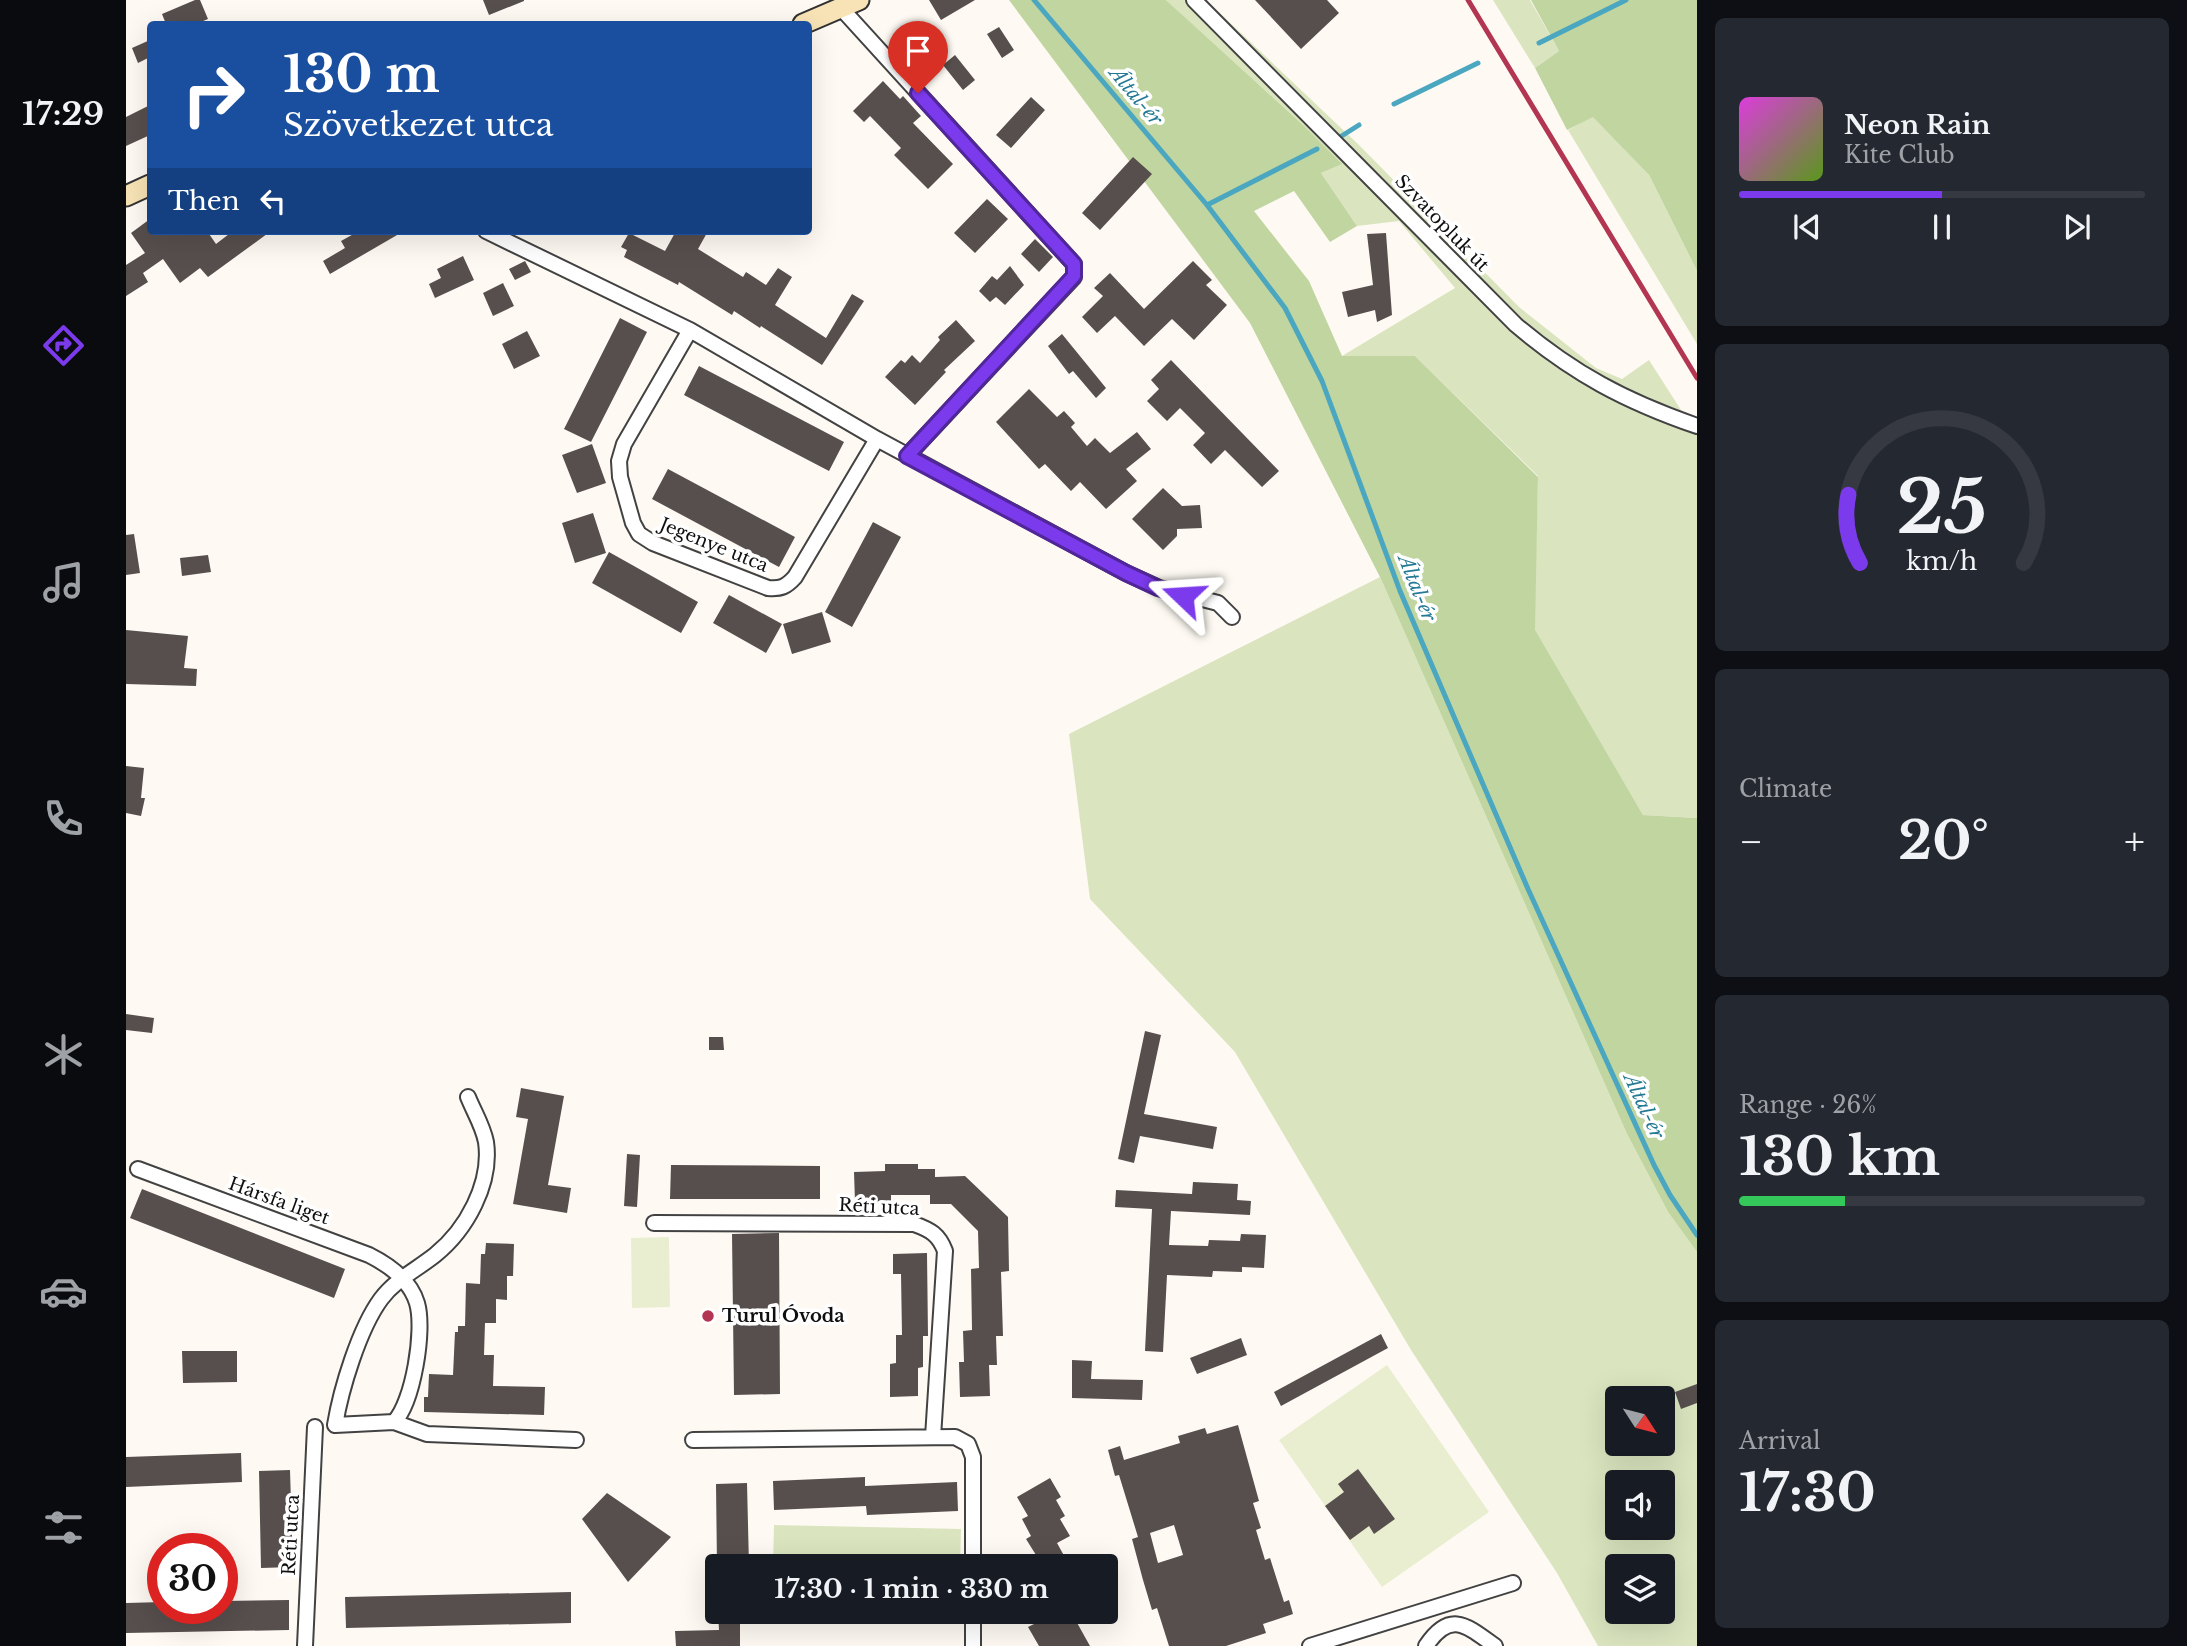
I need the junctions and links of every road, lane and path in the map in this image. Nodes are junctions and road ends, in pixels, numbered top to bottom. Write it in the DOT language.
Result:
graph roads {
  1 [pos="1194,0"];
  2 [pos="850,4"];
  3 [pos="810,21"];
  4 [pos="147,187"];
  5 [pos="126,196"];
  6 [pos="493,235"];
  7 [pos="690,330"];
  8 [pos="1697,426"];
  9 [pos="877,439"];
  10 [pos="907,456"];
  11 [pos="1232,617"];
  12 [pos="468,1097"];
  13 [pos="138,1169"];
  14 [pos="654,1223"];
  15 [pos="402,1278"];
  16 [pos="394,1422"];
  17 [pos="315,1427"];
  18 [pos="933,1437"];
  19 [pos="576,1440"];
  20 [pos="693,1440"];
  21 [pos="973,1554"];
  22 [pos="1513,1583"];
  23 [pos="973,1624"];
  24 [pos="305,1646"];
  25 [pos="973,1646"];
  26 [pos="1310,1646"];
  27 [pos="1426,1646"];
  28 [pos="1495,1646"];
  1 -- 8 [label="street, Szvatopluk út"];
  2 -- 3 [label="street"];
  2 -- 10 [label="street"];
  4 -- 5 [label="street"];
  6 -- 7 [label="street"];
  7 -- 9 [label="street"];
  7 -- 9 [label="street, Jegenye utca"];
  9 -- 10 [label="street"];
  10 -- 11 [label="street"];
  12 -- 15 [label="street"];
  13 -- 15 [label="street, Hársfa liget"];
  14 -- 18 [label="street, Réti utca"];
  15 -- 16 [label="street, Hársfa liget"];
  15 -- 16 [label="street"];
  16 -- 19 [label="street"];
  17 -- 24 [label="street, Réti utca"];
  18 -- 20 [label="street"];
  18 -- 21 [label="street"];
  22 -- 26 [label="street"];
  23 -- 25 [label="street"];
  27 -- 28 [label="street"];
}
